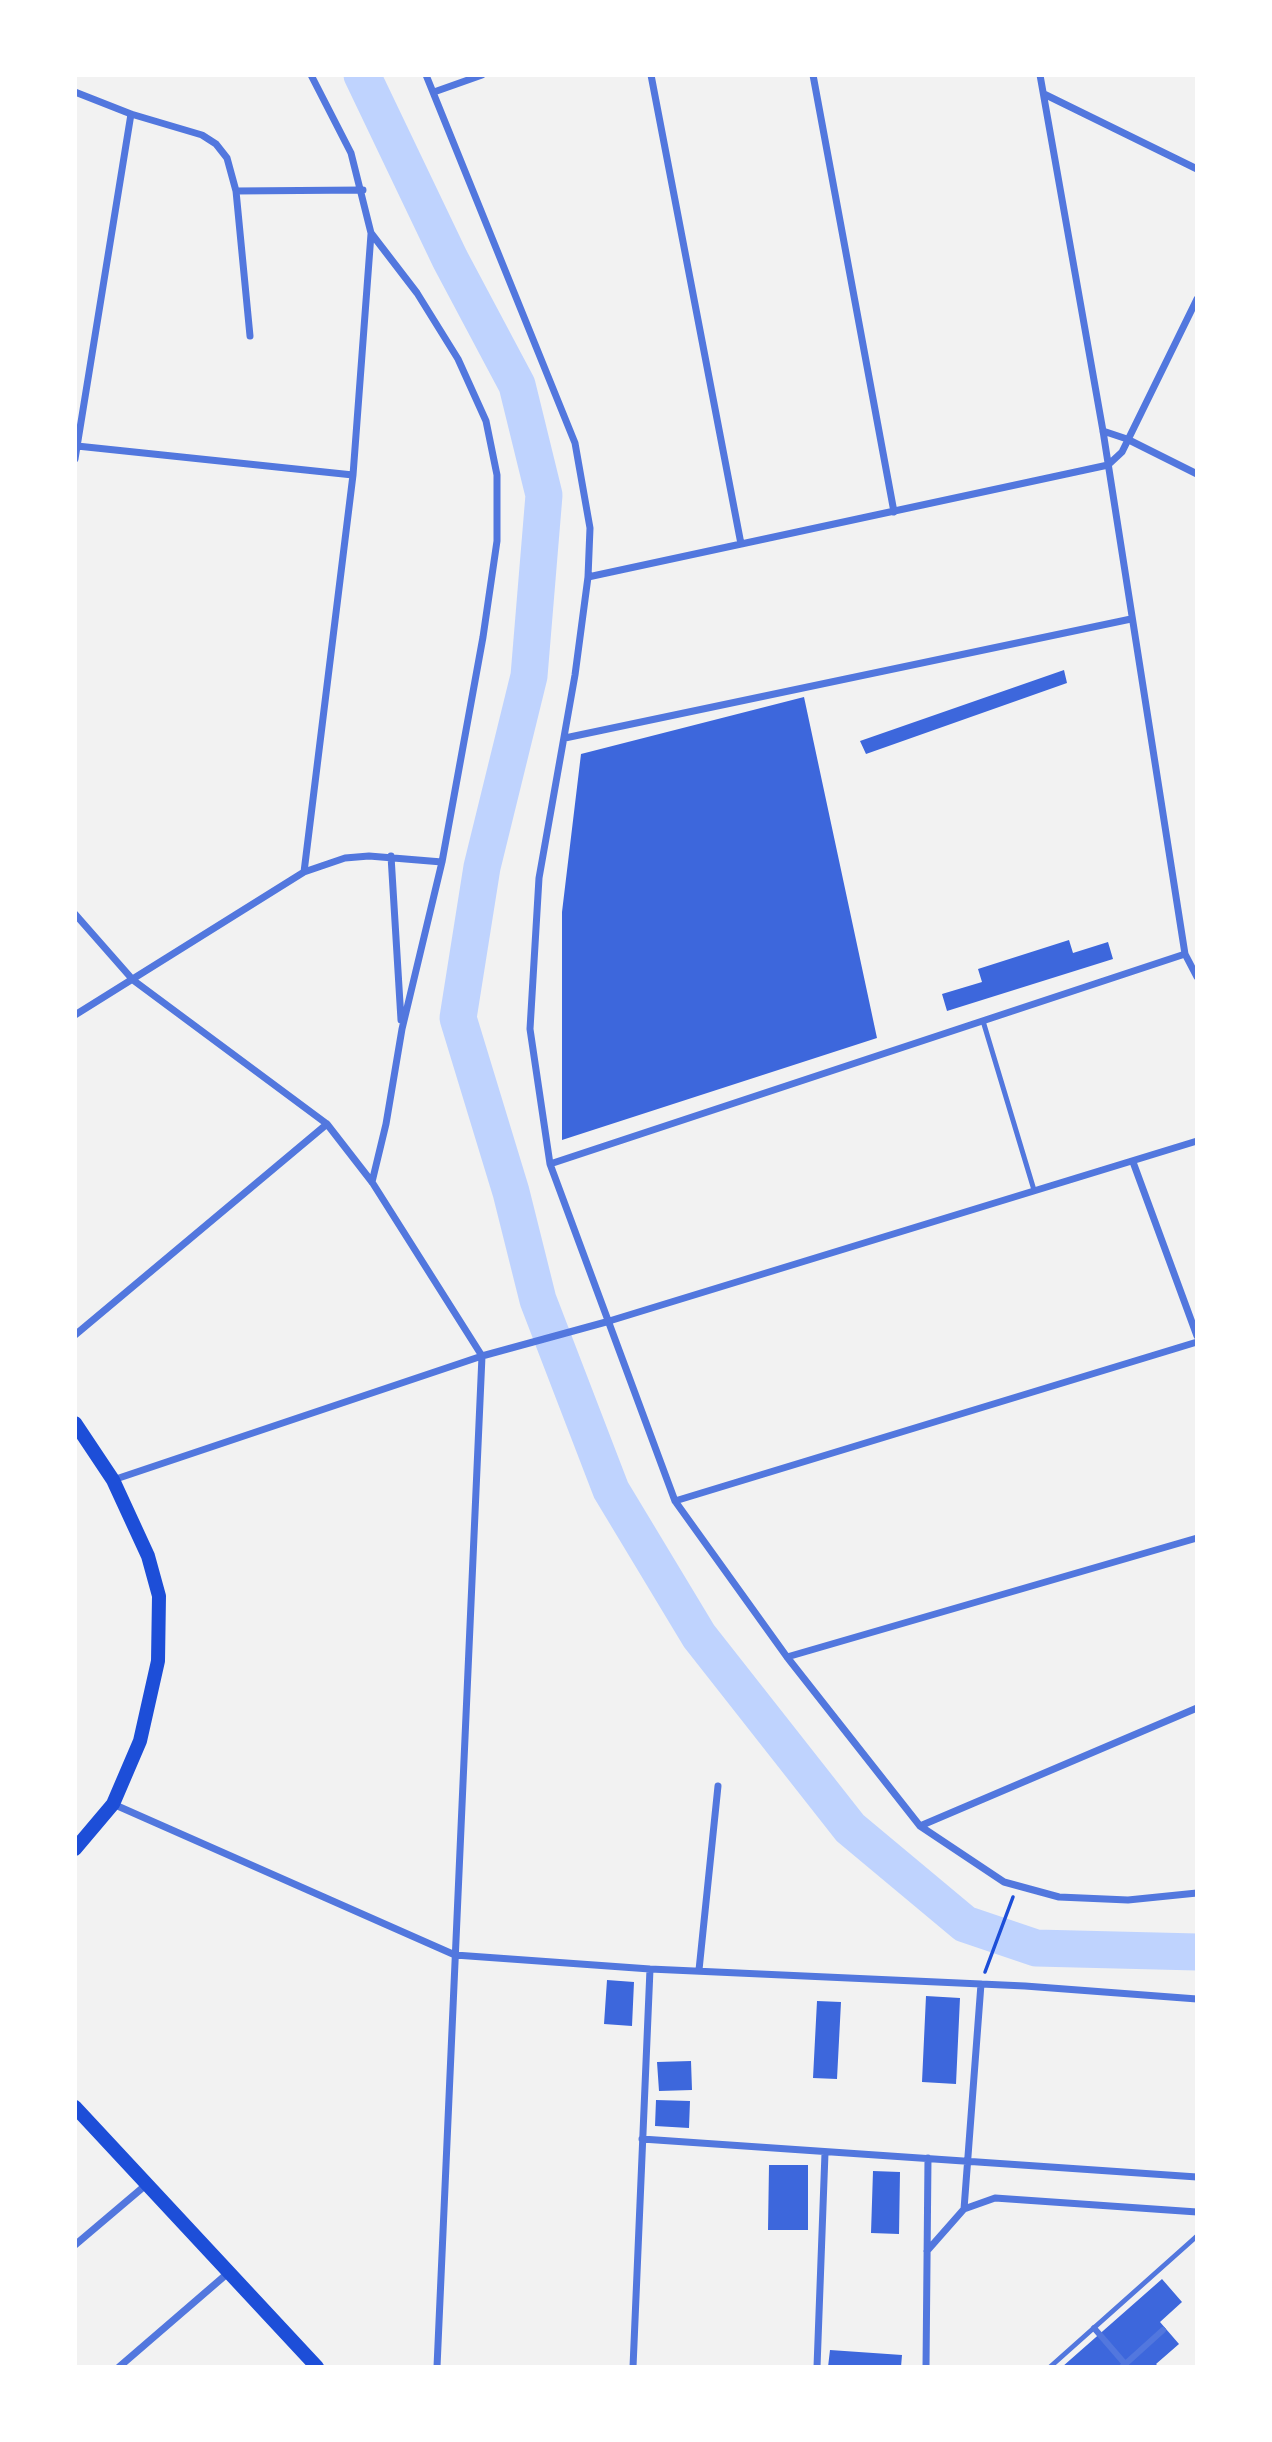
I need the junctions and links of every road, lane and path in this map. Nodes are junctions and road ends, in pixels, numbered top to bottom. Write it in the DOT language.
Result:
graph roads {
  1 [pos="311,75"];
  2 [pos="426,75"];
  3 [pos="482,75"];
  4 [pos="650,75"];
  5 [pos="813,75"];
  6 [pos="1041,75"];
  7 [pos="75,92"];
  8 [pos="434,92"];
  9 [pos="1044,94"];
  10 [pos="131,114"];
  11 [pos="1197,169"];
  12 [pos="363,190"];
  13 [pos="236,191"];
  14 [pos="371,233"];
  15 [pos="1197,299"];
  16 [pos="250,336"];
  17 [pos="1103,431"];
  18 [pos="1127,439"];
  19 [pos="77,446"];
  20 [pos="75,459"];
  21 [pos="1108,466"];
  22 [pos="1197,474"];
  23 [pos="353,475"];
  24 [pos="894,512"];
  25 [pos="741,544"];
  26 [pos="588,577"];
  27 [pos="1131,619"];
  28 [pos="565,738"];
  29 [pos="391,856"];
  30 [pos="442,862"];
  31 [pos="304,872"];
  32 [pos="75,914"];
  33 [pos="1185,954"];
  34 [pos="1197,977"];
  35 [pos="133,980"];
  36 [pos="75,1015"];
  37 [pos="983,1021"];
  38 [pos="402,1029"];
  39 [pos="327,1125"];
  40 [pos="1197,1142"];
  41 [pos="1133,1162"];
  42 [pos="550,1164"];
  43 [pos="372,1182"];
  44 [pos="1034,1190"];
  45 [pos="606,1322"];
  46 [pos="75,1335"];
  47 [pos="1197,1336"];
  48 [pos="1197,1342"];
  49 [pos="482,1356"];
  50 [pos="75,1423"];
  51 [pos="113,1480"];
  52 [pos="675,1501"];
  53 [pos="1197,1538"];
  54 [pos="787,1657"];
  55 [pos="1197,1708"];
  56 [pos="718,1786"];
  57 [pos="113,1804"];
  58 [pos="920,1826"];
  59 [pos="75,1849"];
  60 [pos="1197,1893"];
  61 [pos="1009,1907"];
  62 [pos="455,1955"];
  63 [pos="991,1957"];
  64 [pos="650,1969"];
  65 [pos="699,1970"];
  66 [pos="981,1984"];
  67 [pos="1197,1999"];
  68 [pos="75,2107"];
  69 [pos="642,2139"];
  70 [pos="825,2153"];
  71 [pos="928,2158"];
  72 [pos="967,2159"];
  73 [pos="1197,2177"];
  74 [pos="148,2183"];
  75 [pos="964,2209"];
  76 [pos="1197,2212"];
  77 [pos="1197,2236"];
  78 [pos="75,2245"];
  79 [pos="927,2251"];
  80 [pos="228,2273"];
  81 [pos="1094,2328"];
  82 [pos="1163,2330"];
  83 [pos="1125,2366"];
  84 [pos="119,2367"];
  85 [pos="317,2367"];
  86 [pos="437,2367"];
  87 [pos="633,2367"];
  88 [pos="817,2367"];
  89 [pos="926,2367"];
  90 [pos="1049,2367"];
  1 -- 12 [label="street"];
  2 -- 8 [label="street"];
  3 -- 8 [label="street"];
  4 -- 25 [label="street"];
  5 -- 24 [label="street"];
  6 -- 9 [label="street"];
  7 -- 10 [label="street"];
  8 -- 26 [label="street"];
  9 -- 11 [label="street"];
  9 -- 17 [label="street"];
  10 -- 13 [label="street"];
  10 -- 19 [label="street"];
  12 -- 13 [label="street"];
  12 -- 14 [label="street"];
  13 -- 16 [label="street"];
  14 -- 23 [label="street"];
  14 -- 30 [label="street"];
  15 -- 18 [label="street"];
  17 -- 18 [label="street"];
  17 -- 21 [label="street"];
  18 -- 21 [label="street"];
  18 -- 22 [label="street"];
  19 -- 20 [label="street"];
  19 -- 23 [label="street"];
  21 -- 24 [label="street"];
  21 -- 27 [label="street"];
  23 -- 31 [label="street"];
  24 -- 25 [label="street"];
  25 -- 26 [label="street"];
  26 -- 28 [label="street"];
  27 -- 28 [label="street"];
  27 -- 33 [label="street"];
  28 -- 42 [label="street"];
  29 -- 30 [label="street"];
  29 -- 31 [label="street"];
  29 -- 38 [label="street"];
  30 -- 38 [label="street"];
  31 -- 35 [label="street"];
  32 -- 35 [label="street"];
  33 -- 34 [label="street"];
  33 -- 37 [label="street"];
  35 -- 36 [label="street"];
  35 -- 39 [label="street"];
  37 -- 42 [label="street"];
  37 -- 44 [label="lane"];
  38 -- 43 [label="street"];
  39 -- 43 [label="street"];
  39 -- 46 [label="street"];
  40 -- 41 [label="street"];
  41 -- 44 [label="street"];
  41 -- 47 [label="street"];
  42 -- 45 [label="street"];
  43 -- 49 [label="street"];
  44 -- 45 [label="street"];
  45 -- 49 [label="street"];
  45 -- 52 [label="street"];
  48 -- 52 [label="street"];
  49 -- 51 [label="street"];
  49 -- 62 [label="street"];
  50 -- 51 [label="main road"];
  51 -- 57 [label="main road"];
  52 -- 54 [label="street"];
  53 -- 54 [label="street"];
  54 -- 58 [label="street"];
  55 -- 58 [label="street"];
  56 -- 65 [label="street"];
  57 -- 59 [label="main road"];
  57 -- 62 [label="street"];
  58 -- 60 [label="street"];
  61 -- 63 [label="path"];
  62 -- 64 [label="street"];
  62 -- 86 [label="street"];
  64 -- 65 [label="street"];
  64 -- 69 [label="street"];
  65 -- 66 [label="street"];
  66 -- 67 [label="street"];
  66 -- 72 [label="street"];
  68 -- 74 [label="main road"];
  69 -- 70 [label="street"];
  69 -- 87 [label="street"];
  70 -- 71 [label="street"];
  70 -- 88 [label="street"];
  71 -- 72 [label="street"];
  71 -- 79 [label="street"];
  72 -- 73 [label="street"];
  72 -- 75 [label="street"];
  74 -- 78 [label="street"];
  74 -- 80 [label="main road"];
  75 -- 76 [label="street"];
  75 -- 79 [label="street"];
  77 -- 81 [label="lane"];
  79 -- 89 [label="street"];
  80 -- 84 [label="street"];
  80 -- 85 [label="main road"];
  81 -- 83 [label="street"];
  81 -- 90 [label="lane"];
  82 -- 83 [label="street"];
}
